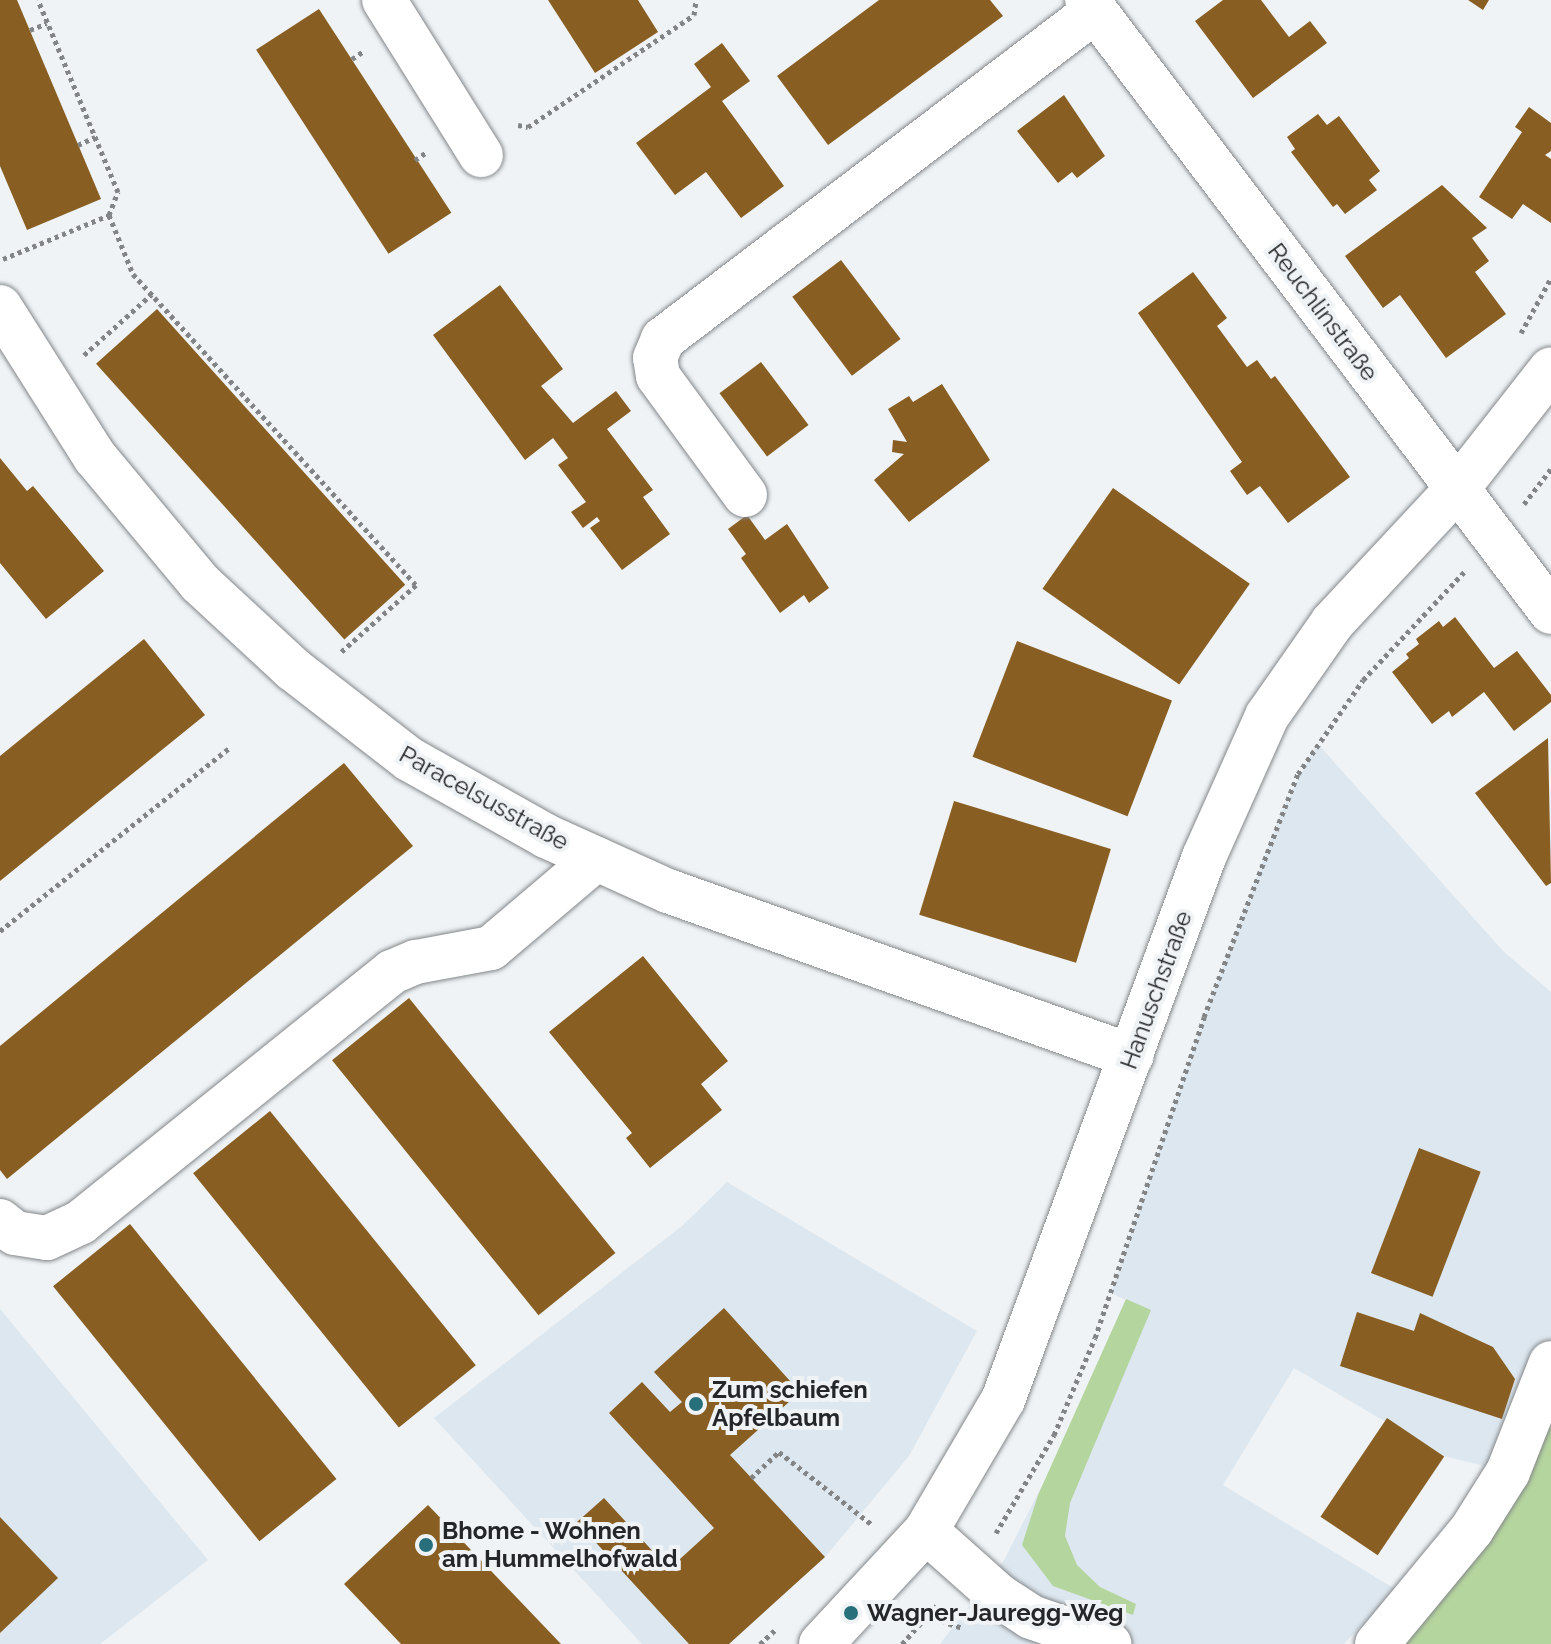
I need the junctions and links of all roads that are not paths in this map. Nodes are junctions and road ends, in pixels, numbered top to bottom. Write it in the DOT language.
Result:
graph roads {
  1 [pos="384,0"];
  2 [pos="1091,6"];
  3 [pos="491,138"];
  4 [pos="0,307"];
  5 [pos="1534,356"];
  6 [pos="1457,489"];
  7 [pos="745,495"];
  8 [pos="1551,612"];
  9 [pos="596,859"];
  10 [pos="1132,1056"];
  11 [pos="0,1221"];
  12 [pos="1551,1363"];
  13 [pos="926,1531"];
  14 [pos="821,1644"];
  15 [pos="1109,1644"];
  16 [pos="1377,1644"];
  1 -- 3 [label="street"];
  2 -- 6 [label="street, Reuchlinstraße"];
  2 -- 7 [label="street, Reuchlinstraße"];
  4 -- 9 [label="street, Paracelsusstraße"];
  5 -- 6 [label="street, Hanuschstraße"];
  6 -- 8 [label="street, Reuchlinstraße"];
  6 -- 10 [label="street, Hanuschstraße"];
  9 -- 10 [label="street, Paracelsusstraße"];
  9 -- 11 [label="street"];
  10 -- 13 [label="street, Hanuschstraße"];
  12 -- 16 [label="street"];
  13 -- 14 [label="street, Hanuschstraße"];
  13 -- 15 [label="street"];
}
